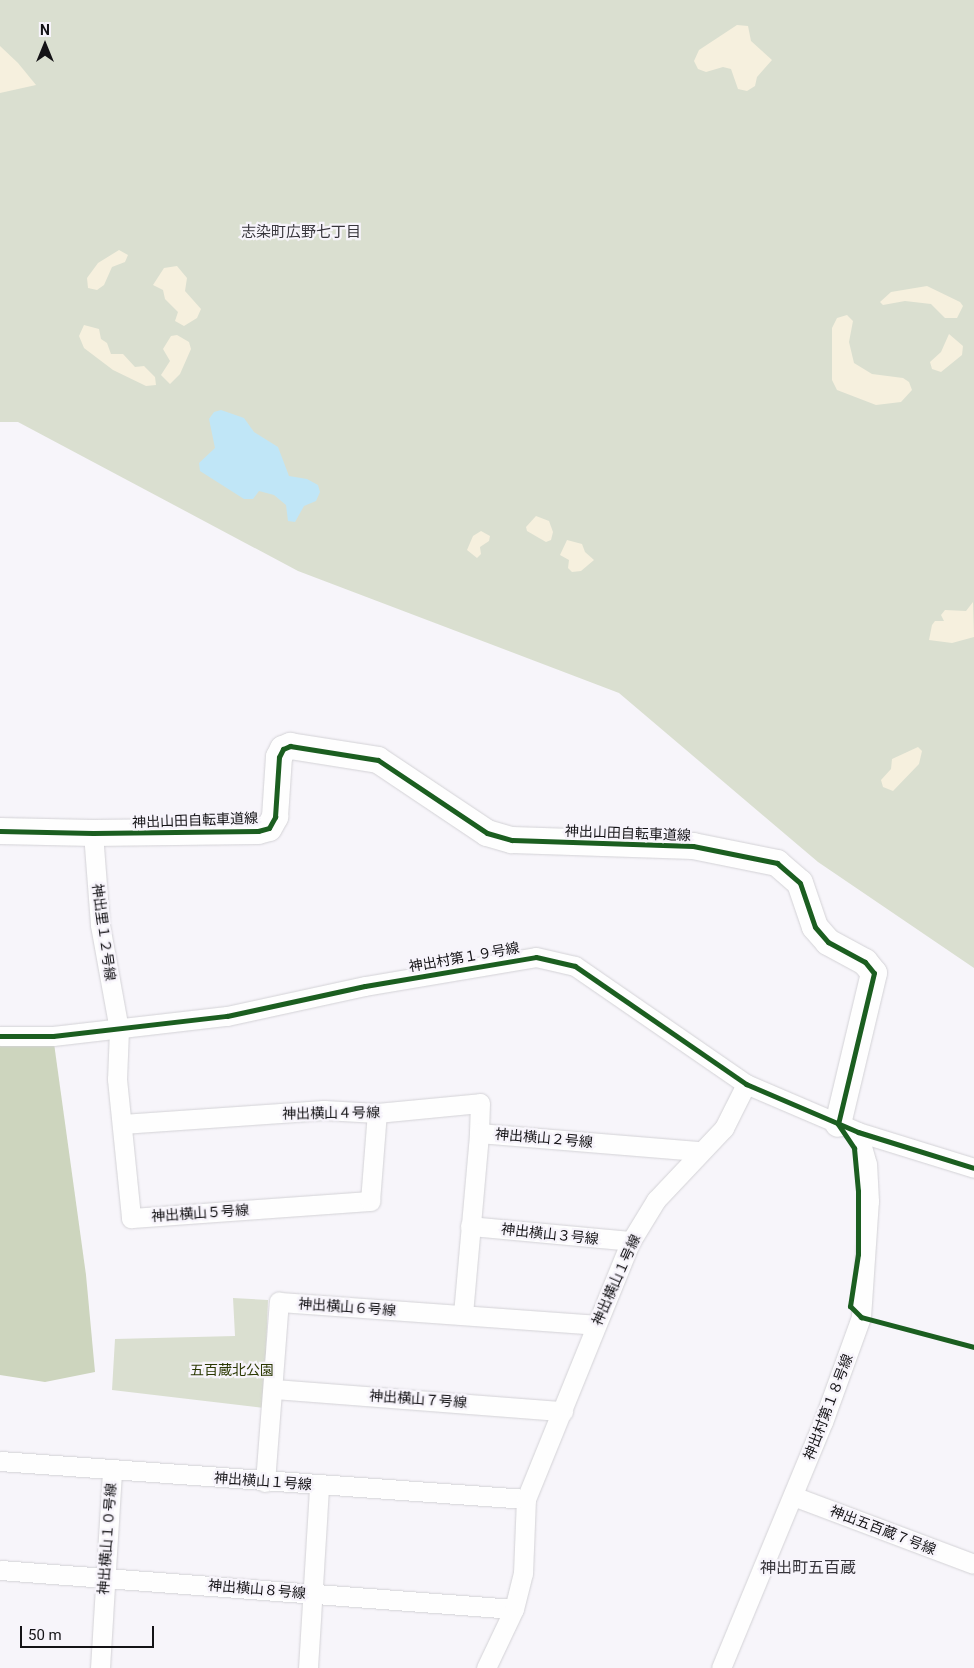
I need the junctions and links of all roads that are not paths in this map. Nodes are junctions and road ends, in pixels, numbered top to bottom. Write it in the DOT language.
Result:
graph roads {
  1 [pos="0,831"];
  2 [pos="93,833"];
  3 [pos="118,1030"];
  4 [pos="0,1036"];
  5 [pos="746,1084"];
  6 [pos="377,1113"];
  7 [pos="122,1124"];
  8 [pos="848,1128"];
  9 [pos="479,1133"];
  10 [pos="700,1151"];
  11 [pos="974,1168"];
  12 [pos="470,1226"];
  13 [pos="631,1242"];
  14 [pos="463,1314"];
  15 [pos="596,1325"];
  16 [pos="274,1389"];
  17 [pos="563,1412"];
  18 [pos="0,1461"];
  19 [pos="112,1470"];
  20 [pos="265,1482"];
  21 [pos="319,1486"];
  22 [pos="792,1496"];
  23 [pos="526,1499"];
  24 [pos="974,1564"];
  25 [pos="0,1570"];
  26 [pos="104,1578"];
  27 [pos="313,1594"];
  28 [pos="514,1609"];
  29 [pos="100,1668"];
  30 [pos="308,1668"];
  31 [pos="486,1668"];
  32 [pos="721,1668"];
  1 -- 2 [label="main road, 神出山田自転車道線"];
  2 -- 3 [label="street, 神出里１２号線"];
  2 -- 8 [label="main road, 神出山田自転車道線"];
  3 -- 4 [label="street, 神出村第１９号線"];
  3 -- 5 [label="street, 神出村第１９号線"];
  3 -- 7 [label="street, 神出横山５号線"];
  5 -- 8 [label="street, 神出村第１９号線"];
  5 -- 10 [label="street, 神出横山１号線"];
  6 -- 7 [label="street, 神出横山４号線"];
  6 -- 7 [label="street, 神出横山５号線"];
  6 -- 9 [label="street, 神出横山４号線"];
  8 -- 11 [label="street, 神出村第１９号線"];
  8 -- 22 [label="street, 神出村第１８号線"];
  9 -- 10 [label="street, 神出横山２号線"];
  9 -- 12 [label="street, 神出横山２号線"];
  10 -- 13 [label="street, 神出横山１号線"];
  12 -- 13 [label="street, 神出横山３号線"];
  12 -- 14 [label="street, 神出横山２号線"];
  13 -- 15 [label="street, 神出横山１号線"];
  14 -- 15 [label="street, 神出横山６号線"];
  14 -- 16 [label="street, 神出横山６号線"];
  15 -- 17 [label="street, 神出横山１号線"];
  16 -- 17 [label="street, 神出横山７号線"];
  16 -- 20 [label="street, 神出横山６号線"];
  17 -- 23 [label="street, 神出横山１号線"];
  18 -- 19 [label="street, 神出横山１号線"];
  19 -- 20 [label="street, 神出横山１号線"];
  19 -- 26 [label="street, 神出横山１０号線"];
  20 -- 21 [label="street, 神出横山１号線"];
  21 -- 23 [label="street, 神出横山１号線"];
  21 -- 27 [label="street"];
  22 -- 24 [label="street, 神出五百蔵７号線"];
  22 -- 32 [label="street, 神出村第１８号線"];
  23 -- 28 [label="street, 神出横山１号線"];
  25 -- 26 [label="street, 神出横山８号線"];
  26 -- 27 [label="street, 神出横山８号線"];
  26 -- 29 [label="street, 神出横山１０号線"];
  27 -- 28 [label="street, 神出横山８号線"];
  27 -- 30 [label="street"];
  28 -- 31 [label="street, 神出横山１号線"];
}
